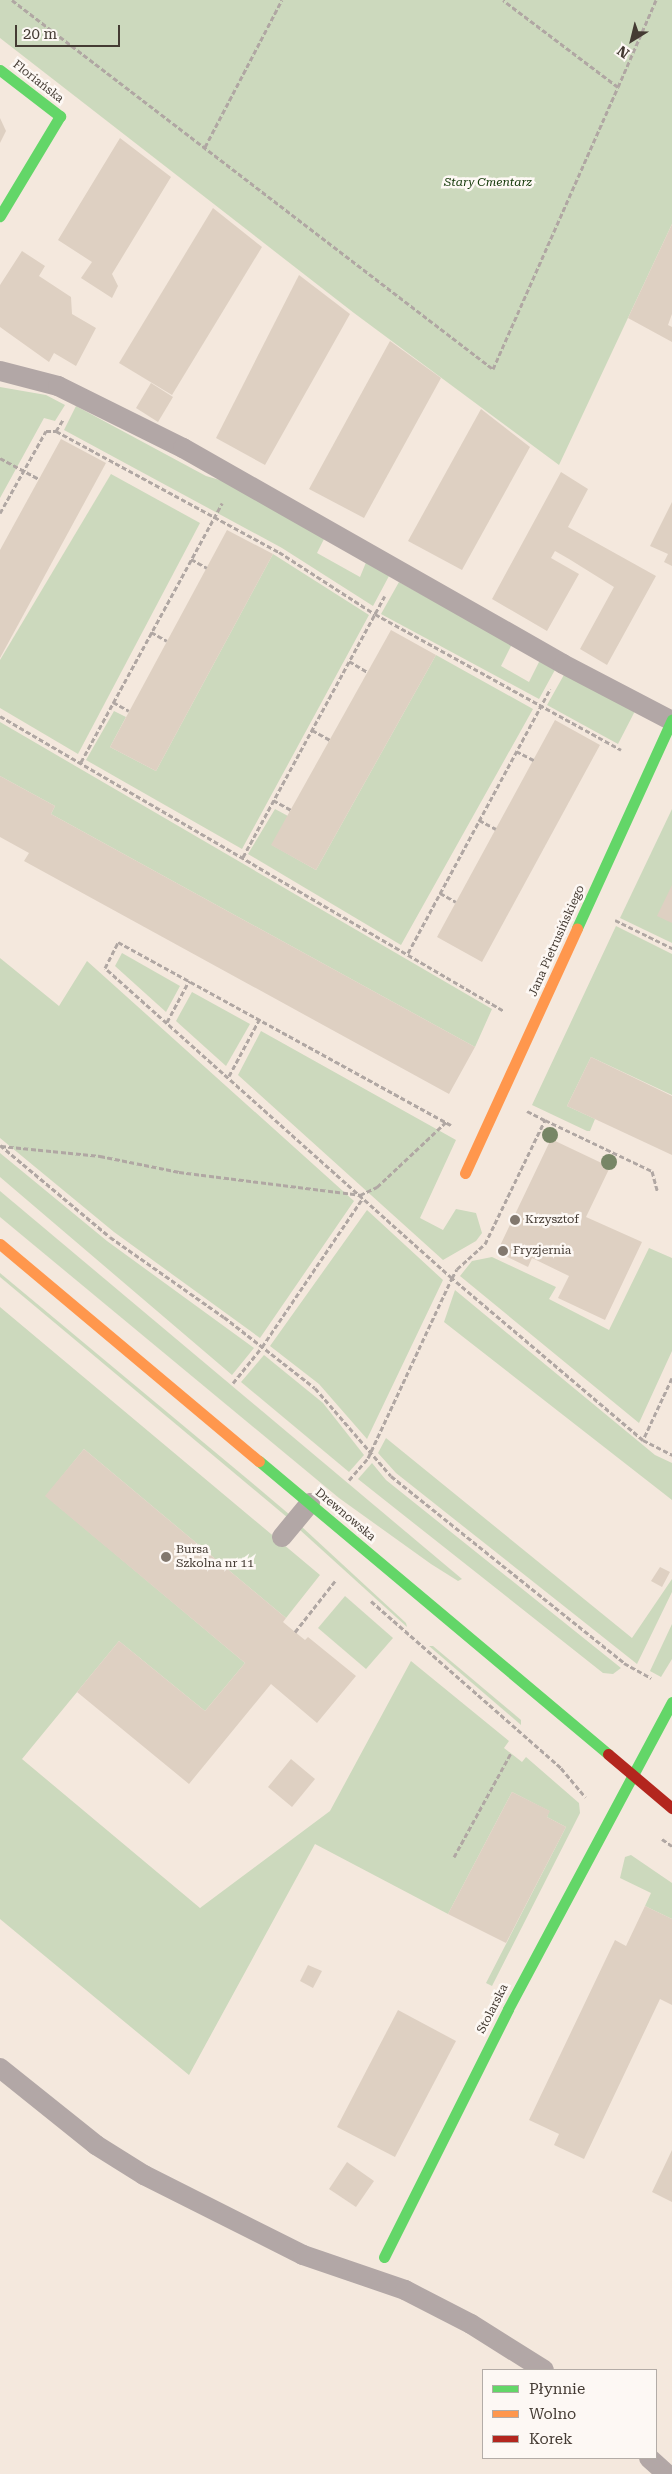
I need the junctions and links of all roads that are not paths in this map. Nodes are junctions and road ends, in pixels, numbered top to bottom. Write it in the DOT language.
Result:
graph roads {
  1 [pos="0,70"];
  2 [pos="0,216"];
  3 [pos="0,371"];
  4 [pos="672,720"];
  5 [pos="465,1173"];
  6 [pos="0,1244"];
  7 [pos="310,1503"];
  8 [pos="282,1537"];
  9 [pos="672,1702"];
  10 [pos="634,1776"];
  11 [pos="672,1808"];
  12 [pos="0,2068"];
  13 [pos="384,2257"];
  14 [pos="373,2278"];
  15 [pos="542,2369"];
  16 [pos="650,2459"];
  17 [pos="666,2474"];
  1 -- 2 [label="street, Floriańska"];
  3 -- 4 [label="lane"];
  4 -- 5 [label="street, Jana Pietrusińskiego"];
  6 -- 7 [label="street, Drewnowska"];
  7 -- 8 [label="lane"];
  7 -- 10 [label="street, Drewnowska"];
  9 -- 10 [label="street, Stolarska"];
  10 -- 11 [label="street, Drewnowska"];
  10 -- 13 [label="street, Stolarska"];
  12 -- 14 [label="lane"];
  13 -- 14 [label="lane"];
  14 -- 15 [label="lane"];
  16 -- 17 [label="lane"];
}
